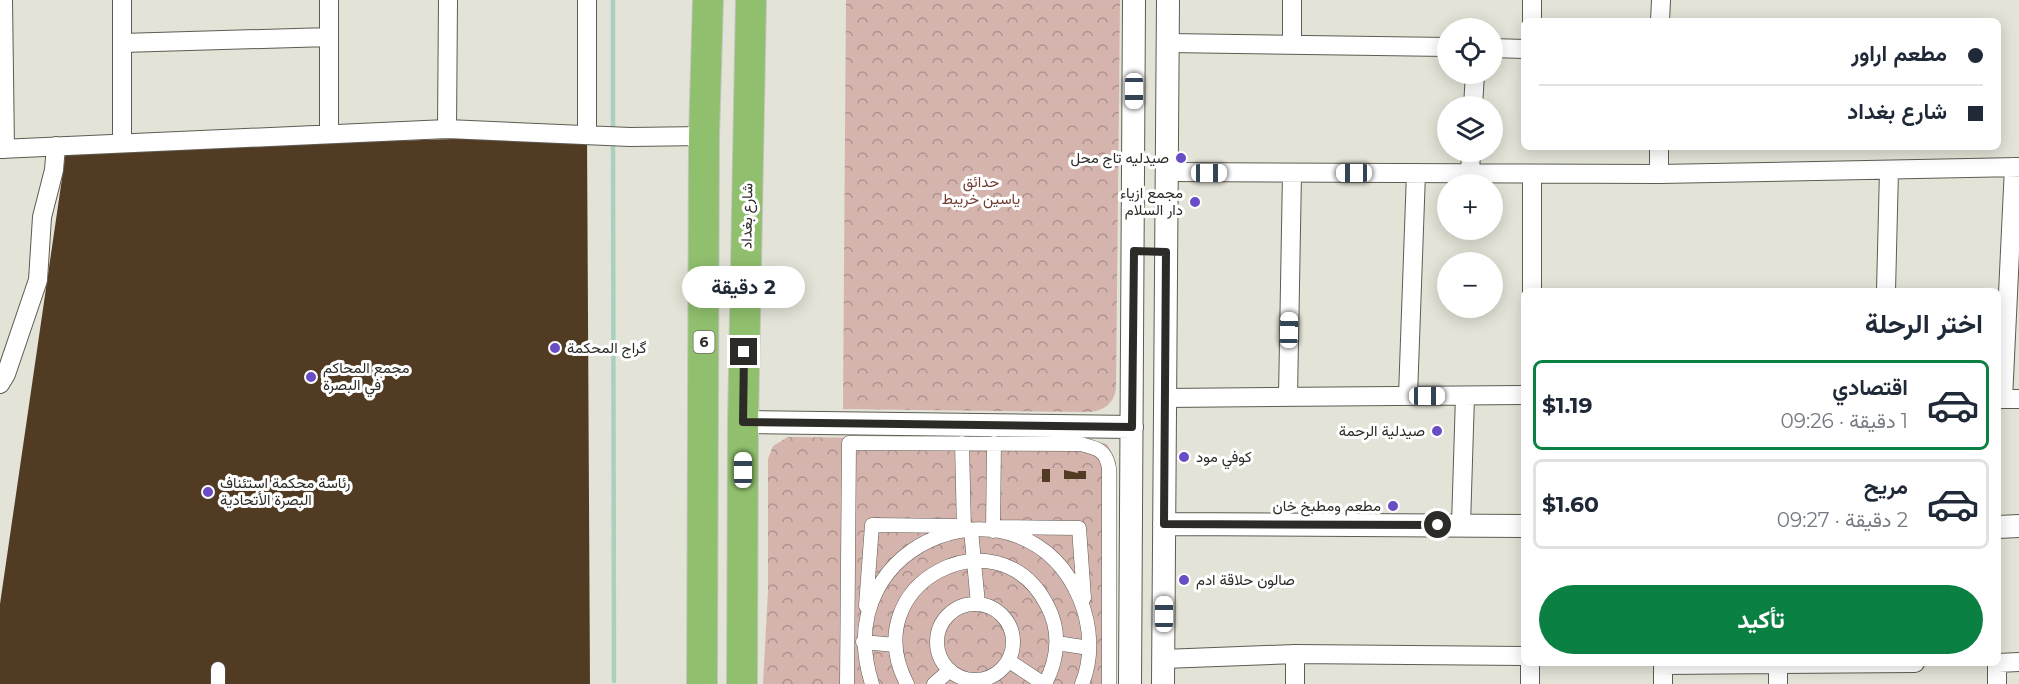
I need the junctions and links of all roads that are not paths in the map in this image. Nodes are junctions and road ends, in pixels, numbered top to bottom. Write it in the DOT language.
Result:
graph roads {
  1 [pos="3,0"];
  2 [pos="122,0"];
  3 [pos="329,0"];
  4 [pos="448,0"];
  5 [pos="587,0"];
  6 [pos="708,0"];
  7 [pos="752,0"];
  8 [pos="1134,0"];
  9 [pos="1168,0"];
  10 [pos="1292,0"];
  11 [pos="1532,0"];
  12 [pos="1661,0"];
  13 [pos="1532,18"];
  14 [pos="1660,18"];
  15 [pos="329,37"];
  16 [pos="122,43"];
  17 [pos="1168,43"];
  18 [pos="1292,45"];
  19 [pos="1437,48"];
  20 [pos="1503,48"];
  21 [pos="1521,49"];
  22 [pos="447,129"];
  23 [pos="329,134"];
  24 [pos="595,135"];
  25 [pos="705,136"];
  26 [pos="122,143"];
  27 [pos="56,146"];
  28 [pos="2,149"];
  29 [pos="1659,150"];
  30 [pos="1471,162"];
  31 [pos="2016,167"];
  32 [pos="1889,170"];
  33 [pos="1167,172"];
  34 [pos="1292,173"];
  35 [pos="1416,173"];
  36 [pos="1470,173"];
  37 [pos="1532,174"];
  38 [pos="1659,174"];
  39 [pos="1134,251"];
  40 [pos="1166,252"];
  41 [pos="1532,288"];
  42 [pos="1886,288"];
  43 [pos="0,384"];
  44 [pos="1521,395"];
  45 [pos="1408,396"];
  46 [pos="1465,396"];
  47 [pos="1288,397"];
  48 [pos="1165,398"];
  49 [pos="2007,399"];
  50 [pos="743,422"];
  51 [pos="1132,427"];
  52 [pos="962,443"];
  53 [pos="994,443"];
  54 [pos="1164,524"];
  55 [pos="1461,525"];
  56 [pos="1521,526"];
  57 [pos="2019,526"];
  58 [pos="2001,527"];
  59 [pos="966,529"];
  60 [pos="993,529"];
  61 [pos="976,561"];
  62 [pos="978,604"];
  63 [pos="1084,609"];
  64 [pos="863,642"];
  65 [pos="1056,643"];
  66 [pos="895,645"];
  67 [pos="1089,648"];
  68 [pos="1295,654"];
  69 [pos="1521,656"];
  70 [pos="1163,659"];
  71 [pos="1009,660"];
  72 [pos="2019,662"];
  73 [pos="2001,663"];
  74 [pos="1530,666"];
  75 [pos="1663,666"];
  76 [pos="1778,666"];
  77 [pos="1997,666"];
  78 [pos="218,669"];
  79 [pos="950,670"];
  80 [pos="218,684"];
  81 [pos="702,684"];
  82 [pos="742,684"];
  83 [pos="847,684"];
  84 [pos="866,684"];
  85 [pos="872,684"];
  86 [pos="907,684"];
  87 [pos="934,684"];
  88 [pos="1044,684"];
  89 [pos="1082,684"];
  90 [pos="1109,684"];
  91 [pos="1130,684"];
  92 [pos="1163,684"];
  93 [pos="1295,684"];
  94 [pos="1530,684"];
  95 [pos="1663,684"];
  96 [pos="1778,684"];
  97 [pos="1997,684"];
  1 -- 28 [label="street"];
  2 -- 16 [label="street"];
  3 -- 15 [label="street"];
  4 -- 22 [label="street"];
  5 -- 24 [label="street"];
  6 -- 25 [label="highway, 6"];
  7 -- 50 [label="highway, شارع بغداد"];
  8 -- 39 [label="street"];
  9 -- 17 [label="street"];
  10 -- 18 [label="street"];
  11 -- 13 [label="street"];
  12 -- 14 [label="street"];
  15 -- 16 [label="street"];
  15 -- 23 [label="street"];
  16 -- 26 [label="street"];
  17 -- 18 [label="street"];
  17 -- 33 [label="street"];
  18 -- 19 [label="street"];
  20 -- 21 [label="street"];
  22 -- 23 [label="street"];
  22 -- 24 [label="street"];
  23 -- 26 [label="street"];
  24 -- 25 [label="street"];
  25 -- 81 [label="highway, 6"];
  26 -- 27 [label="street"];
  27 -- 28 [label="street"];
  27 -- 43 [label="street"];
  29 -- 38 [label="street"];
  30 -- 36 [label="street"];
  31 -- 32 [label="street"];
  31 -- 49 [label="street"];
  32 -- 38 [label="street"];
  32 -- 42 [label="street"];
  33 -- 34 [label="street"];
  33 -- 40 [label="street"];
  34 -- 35 [label="street"];
  34 -- 47 [label="street"];
  35 -- 36 [label="street"];
  35 -- 45 [label="street"];
  36 -- 37 [label="street"];
  37 -- 38 [label="street"];
  37 -- 41 [label="street"];
  39 -- 40 [label="street"];
  39 -- 51 [label="street"];
  40 -- 48 [label="street"];
  44 -- 46 [label="street"];
  45 -- 46 [label="street"];
  45 -- 47 [label="street"];
  46 -- 55 [label="street"];
  47 -- 48 [label="street"];
  48 -- 54 [label="street"];
  50 -- 51 [label="street"];
  50 -- 82 [label="highway, شارع بغداد"];
  51 -- 91 [label="street"];
  52 -- 53 [label="street"];
  52 -- 59 [label="street"];
  52 -- 83 [label="street"];
  53 -- 60 [label="street"];
  53 -- 90 [label="street"];
  54 -- 55 [label="street"];
  54 -- 70 [label="street"];
  55 -- 56 [label="street"];
  57 -- 58 [label="street"];
  59 -- 60 [label="street"];
  59 -- 61 [label="street"];
  59 -- 64 [label="street"];
  59 -- 64 [label="street"];
  60 -- 63 [label="street"];
  60 -- 63 [label="street"];
  61 -- 62 [label="street"];
  61 -- 65 [label="street"];
  61 -- 66 [label="street"];
  62 -- 71 [label="street"];
  62 -- 79 [label="street"];
  63 -- 67 [label="street"];
  64 -- 66 [label="street"];
  64 -- 84 [label="street"];
  64 -- 85 [label="street"];
  65 -- 67 [label="street"];
  65 -- 88 [label="street"];
  66 -- 86 [label="street"];
  67 -- 89 [label="street"];
  68 -- 69 [label="street"];
  68 -- 70 [label="street"];
  68 -- 93 [label="street"];
  70 -- 92 [label="street"];
  71 -- 79 [label="street"];
  71 -- 88 [label="street"];
  72 -- 73 [label="street"];
  74 -- 94 [label="street"];
  75 -- 95 [label="street"];
  76 -- 96 [label="street"];
  77 -- 97 [label="street"];
  78 -- 80 [label="street"];
  79 -- 87 [label="street"];
}
